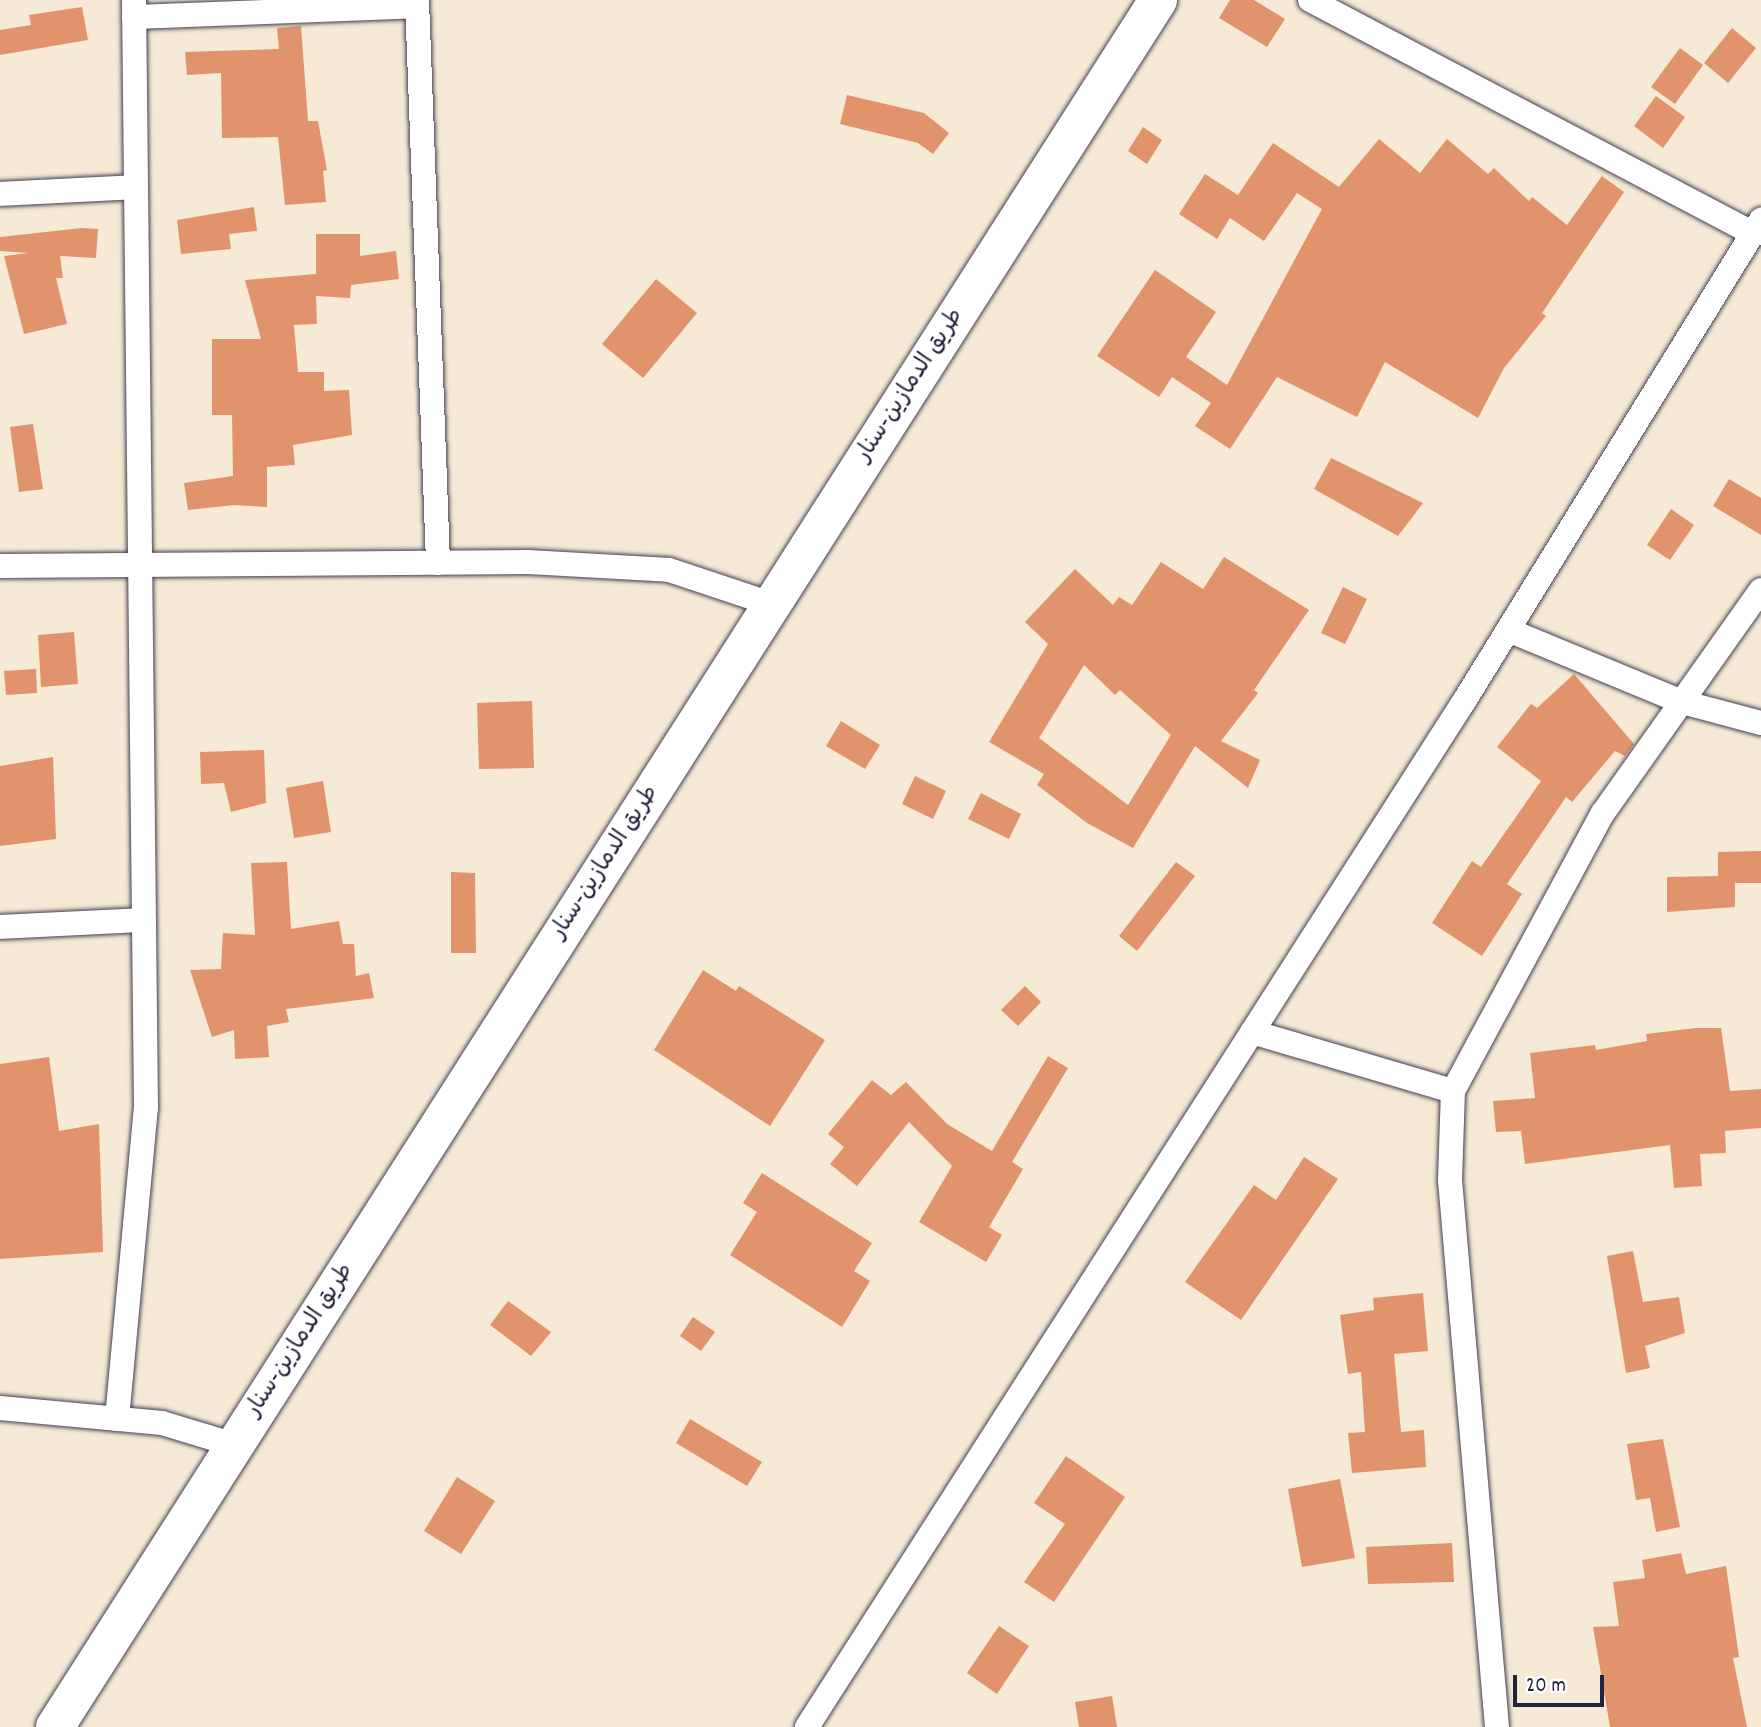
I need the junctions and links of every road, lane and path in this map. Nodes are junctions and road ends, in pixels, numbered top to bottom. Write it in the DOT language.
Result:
graph roads {
  1 [pos="1158,0"];
  2 [pos="1310,0"];
  3 [pos="417,3"];
  4 [pos="134,9"];
  5 [pos="136,187"];
  6 [pos="0,194"];
  7 [pos="1758,229"];
  8 [pos="438,563"];
  9 [pos="142,565"];
  10 [pos="0,566"];
  11 [pos="1761,590"];
  12 [pos="771,604"];
  13 [pos="1508,630"];
  14 [pos="1682,702"];
  15 [pos="1761,723"];
  16 [pos="144,920"];
  17 [pos="0,927"];
  18 [pos="1252,1032"];
  19 [pos="1453,1091"];
  20 [pos="0,1408"];
  21 [pos="117,1419"];
  22 [pos="235,1445"];
  23 [pos="54,1727"];
  24 [pos="807,1727"];
  25 [pos="1497,1727"];
  1 -- 12 [label="highway, طريق الدمازين-سنار"];
  2 -- 7 [label="street"];
  3 -- 4 [label="street"];
  3 -- 8 [label="street"];
  4 -- 5 [label="street"];
  5 -- 6 [label="street"];
  5 -- 9 [label="street"];
  7 -- 13 [label="street"];
  8 -- 9 [label="street"];
  8 -- 12 [label="street"];
  9 -- 10 [label="street"];
  9 -- 16 [label="street"];
  11 -- 14 [label="street"];
  12 -- 22 [label="highway, طريق الدمازين-سنار"];
  13 -- 14 [label="street"];
  13 -- 18 [label="street"];
  14 -- 15 [label="street"];
  14 -- 19 [label="street"];
  16 -- 17 [label="street"];
  16 -- 21 [label="street"];
  18 -- 19 [label="street"];
  18 -- 24 [label="street"];
  19 -- 25 [label="street"];
  20 -- 21 [label="street"];
  21 -- 22 [label="street"];
  22 -- 23 [label="highway, طريق الدمازين-سنار"];
}
